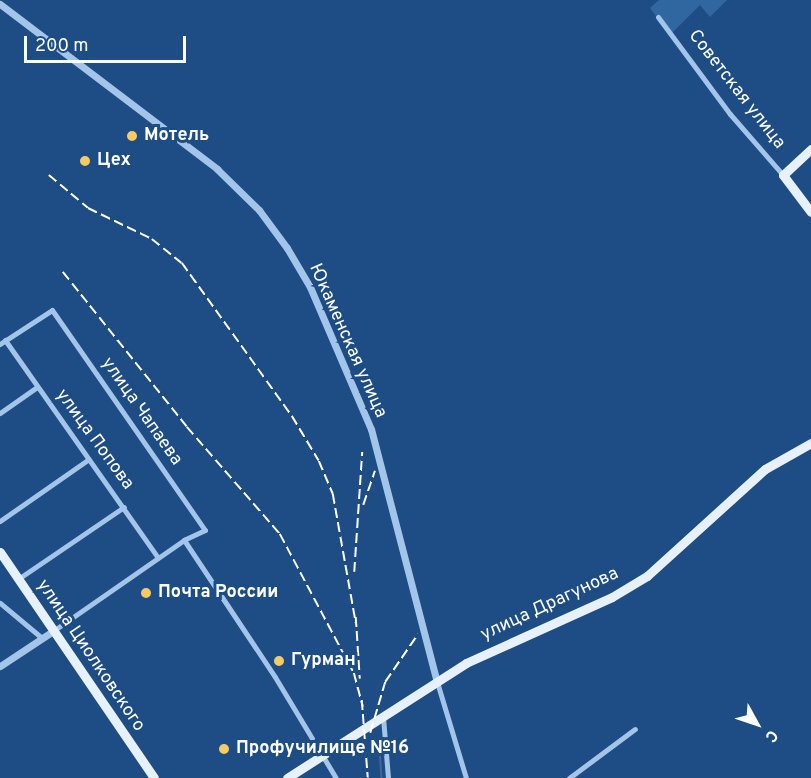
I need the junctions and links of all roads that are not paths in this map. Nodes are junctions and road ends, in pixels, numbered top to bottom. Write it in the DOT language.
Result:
graph roads {
  1 [pos="0,4"];
  2 [pos="658,17"];
  3 [pos="811,149"];
  4 [pos="783,175"];
  5 [pos="811,212"];
  6 [pos="3,342"];
  7 [pos="37,387"];
  8 [pos="0,413"];
  9 [pos="811,443"];
  10 [pos="89,459"];
  11 [pos="124,507"];
  12 [pos="0,521"];
  13 [pos="184,540"];
  14 [pos="0,552"];
  15 [pos="158,558"];
  16 [pos="18,579"];
  17 [pos="0,603"];
  18 [pos="53,630"];
  19 [pos="42,638"];
  20 [pos="0,666"];
  21 [pos="437,682"];
  22 [pos="383,717"];
  23 [pos="635,729"];
  24 [pos="322,756"];
  25 [pos="154,778"];
  26 [pos="287,778"];
  27 [pos="336,778"];
  28 [pos="388,778"];
  29 [pos="466,778"];
  30 [pos="569,778"];
  1 -- 21 [label="street, Юкаменская улица"];
  2 -- 4 [label="street, Советская улица"];
  3 -- 4 [label="main road"];
  4 -- 5 [label="main road, Советская улица"];
  6 -- 7 [label="street, улица Попова"];
  6 -- 13 [label="street, улица Чапаева"];
  7 -- 8 [label="street"];
  7 -- 10 [label="street, улица Попова"];
  9 -- 21 [label="main road, улица Драгунова"];
  10 -- 11 [label="street, улица Попова"];
  10 -- 12 [label="street"];
  11 -- 15 [label="street, улица Попова"];
  11 -- 16 [label="street"];
  13 -- 15 [label="street"];
  13 -- 24 [label="street"];
  14 -- 16 [label="main road, улица Циолковского"];
  15 -- 18 [label="street"];
  16 -- 18 [label="main road, улица Циолковского"];
  17 -- 19 [label="street"];
  18 -- 19 [label="street"];
  18 -- 25 [label="main road, улица Циолковского"];
  19 -- 20 [label="street"];
  21 -- 22 [label="main road, улица Драгунова"];
  21 -- 29 [label="street, Юкаменская улица"];
  22 -- 24 [label="main road, улица Драгунова"];
  22 -- 28 [label="street"];
  23 -- 30 [label="street"];
  24 -- 26 [label="main road, улица Драгунова"];
  24 -- 27 [label="street"];
}
